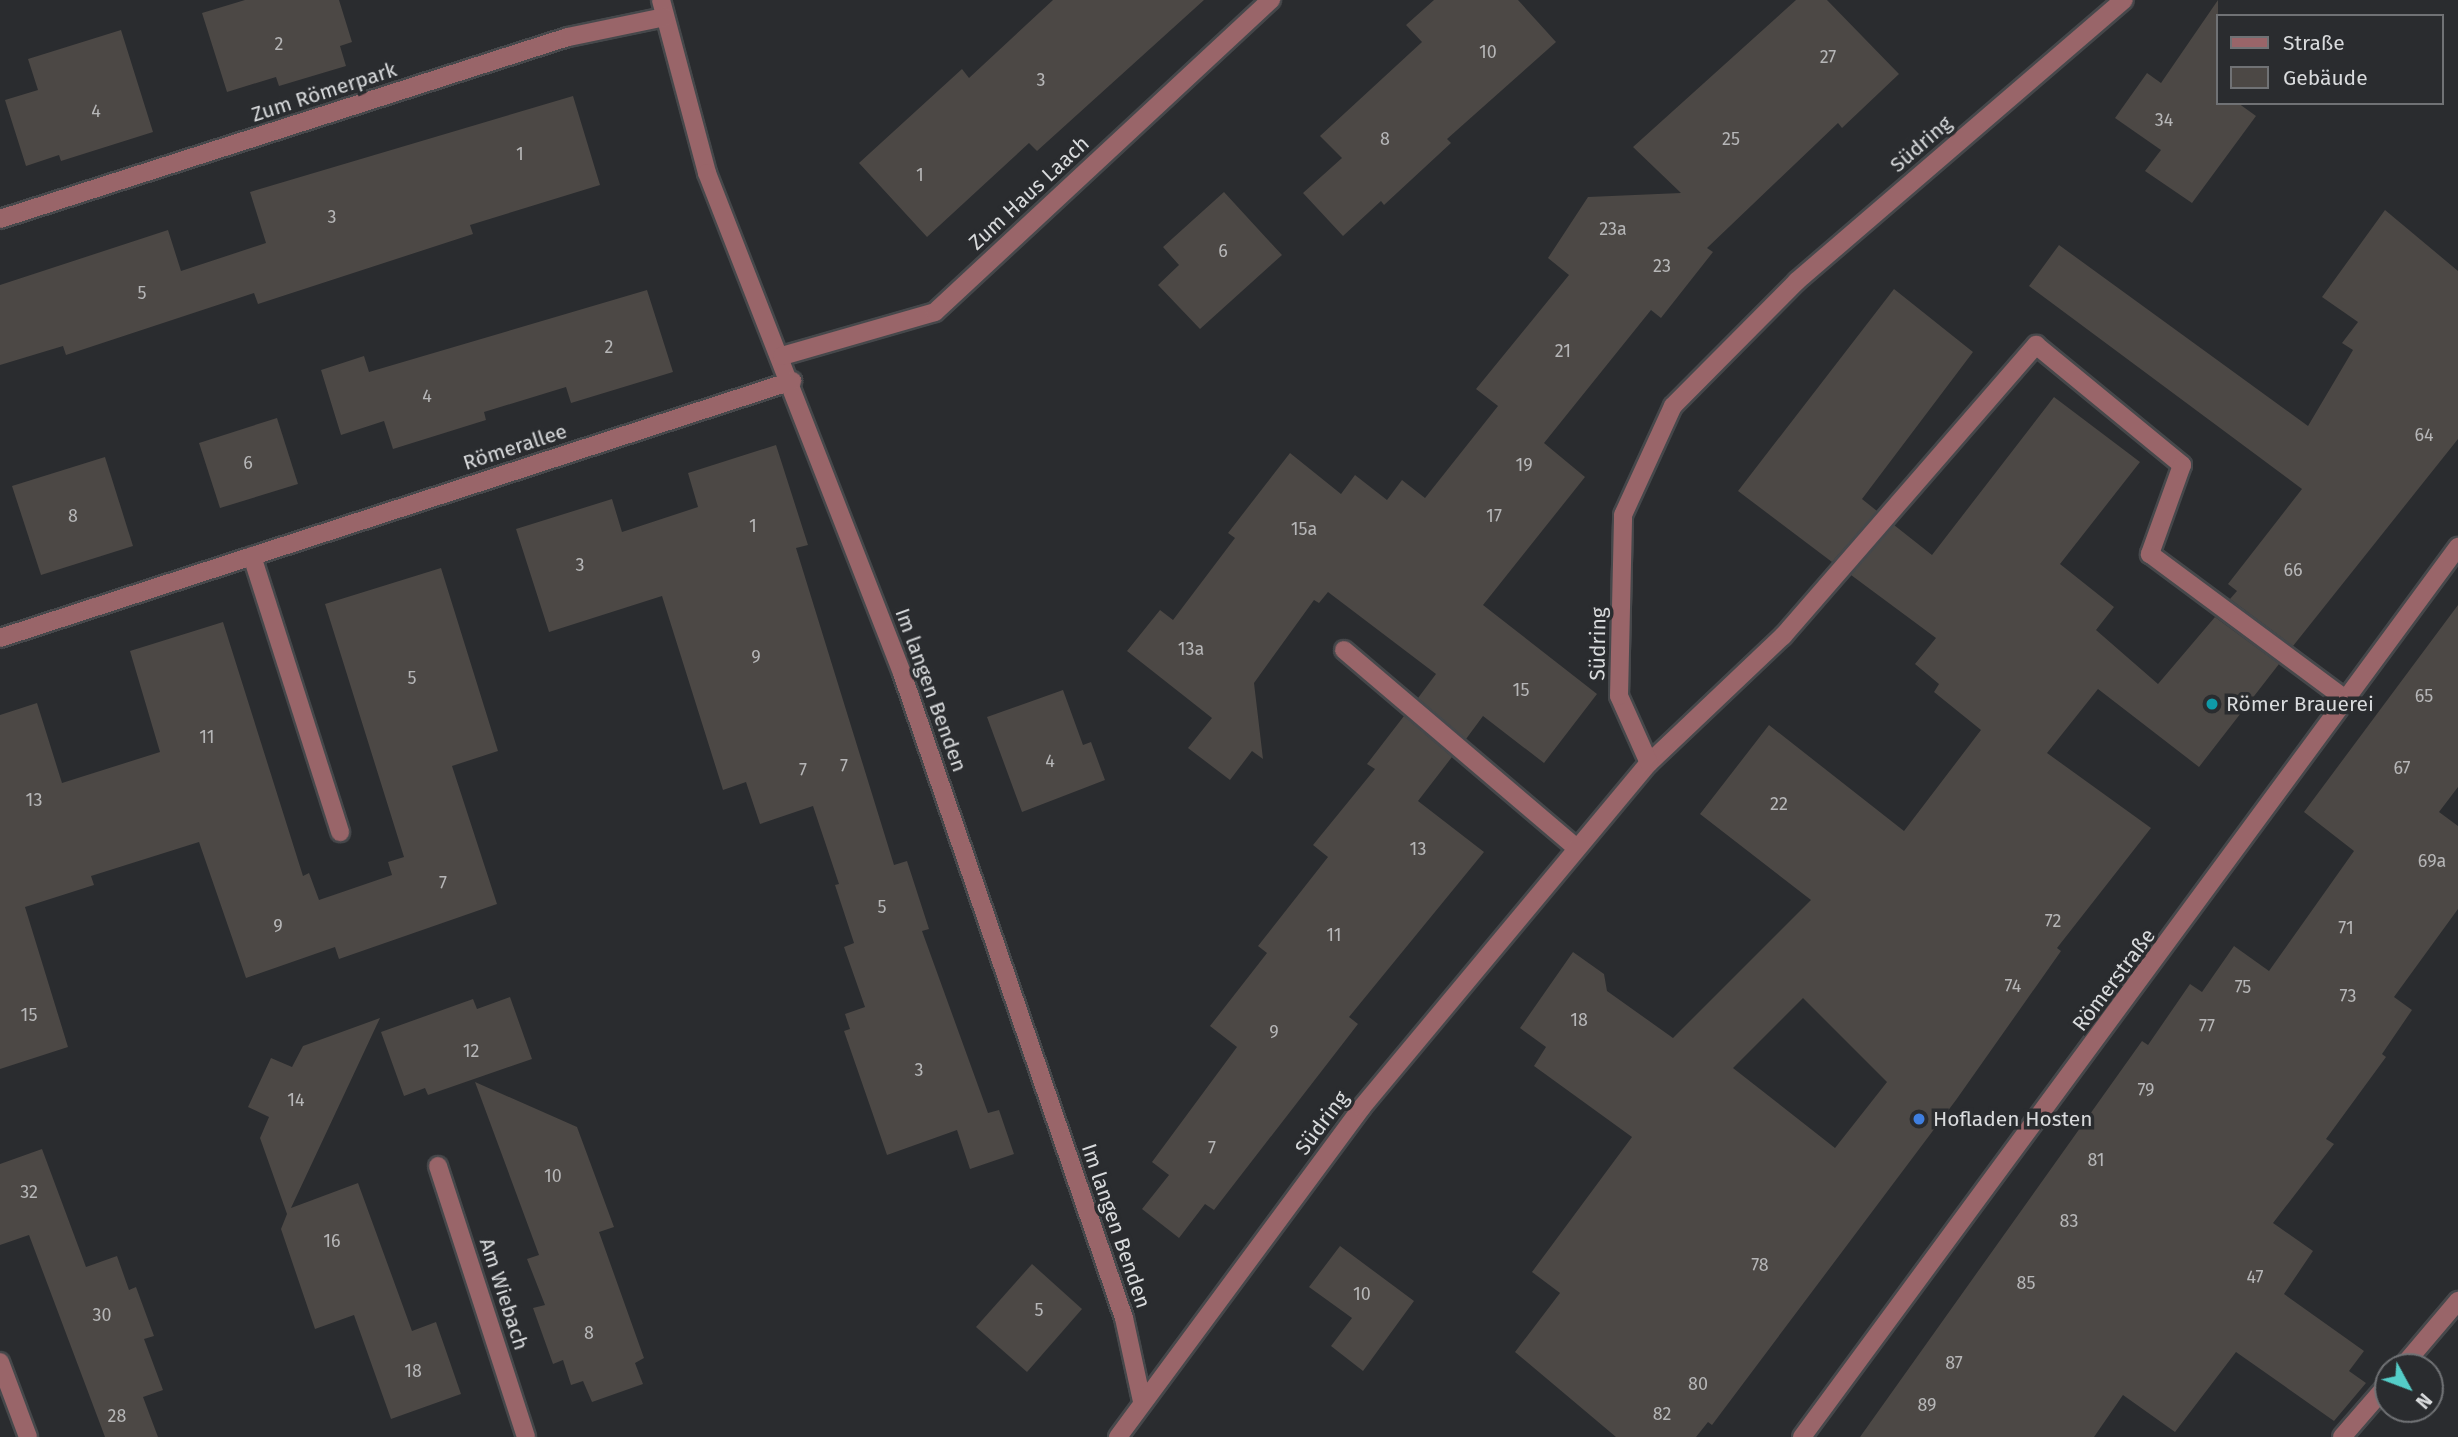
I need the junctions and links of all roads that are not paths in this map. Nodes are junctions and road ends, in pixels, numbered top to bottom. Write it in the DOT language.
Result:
graph roads {
  1 [pos="1271,0"];
  2 [pos="2124,0"];
  3 [pos="663,9"];
  4 [pos="0,219"];
  5 [pos="782,356"];
  6 [pos="792,381"];
  7 [pos="2458,547"];
  8 [pos="251,556"];
  9 [pos="0,638"];
  10 [pos="1344,650"];
  11 [pos="2349,702"];
  12 [pos="1649,763"];
  13 [pos="340,832"];
  14 [pos="1574,846"];
  15 [pos="438,1166"];
  16 [pos="2458,1301"];
  17 [pos="2414,1353"];
  18 [pos="0,1362"];
  19 [pos="2374,1400"];
  20 [pos="1142,1401"];
  21 [pos="28,1437"];
  22 [pos="526,1437"];
  23 [pos="1118,1437"];
  24 [pos="1802,1437"];
  25 [pos="2342,1437"];
  1 -- 5 [label="street, Zum Haus Laach"];
  2 -- 12 [label="street, Südring"];
  3 -- 4 [label="street, Zum Römerpark"];
  3 -- 5 [label="street, Im langen Benden"];
  5 -- 6 [label="street, Im langen Benden"];
  6 -- 8 [label="street, Römerallee"];
  6 -- 20 [label="street, Im langen Benden"];
  7 -- 11 [label="street, Römerstraße"];
  8 -- 9 [label="street, Römerallee"];
  8 -- 13 [label="street"];
  10 -- 14 [label="street"];
  11 -- 12 [label="street"];
  11 -- 24 [label="street, Römerstraße"];
  12 -- 14 [label="street, Südring"];
  14 -- 20 [label="street, Südring"];
  15 -- 22 [label="street, Am Wiebach"];
  16 -- 17 [label="street"];
  18 -- 21 [label="street"];
  19 -- 25 [label="street"];
  20 -- 23 [label="street, Südring"];
}
